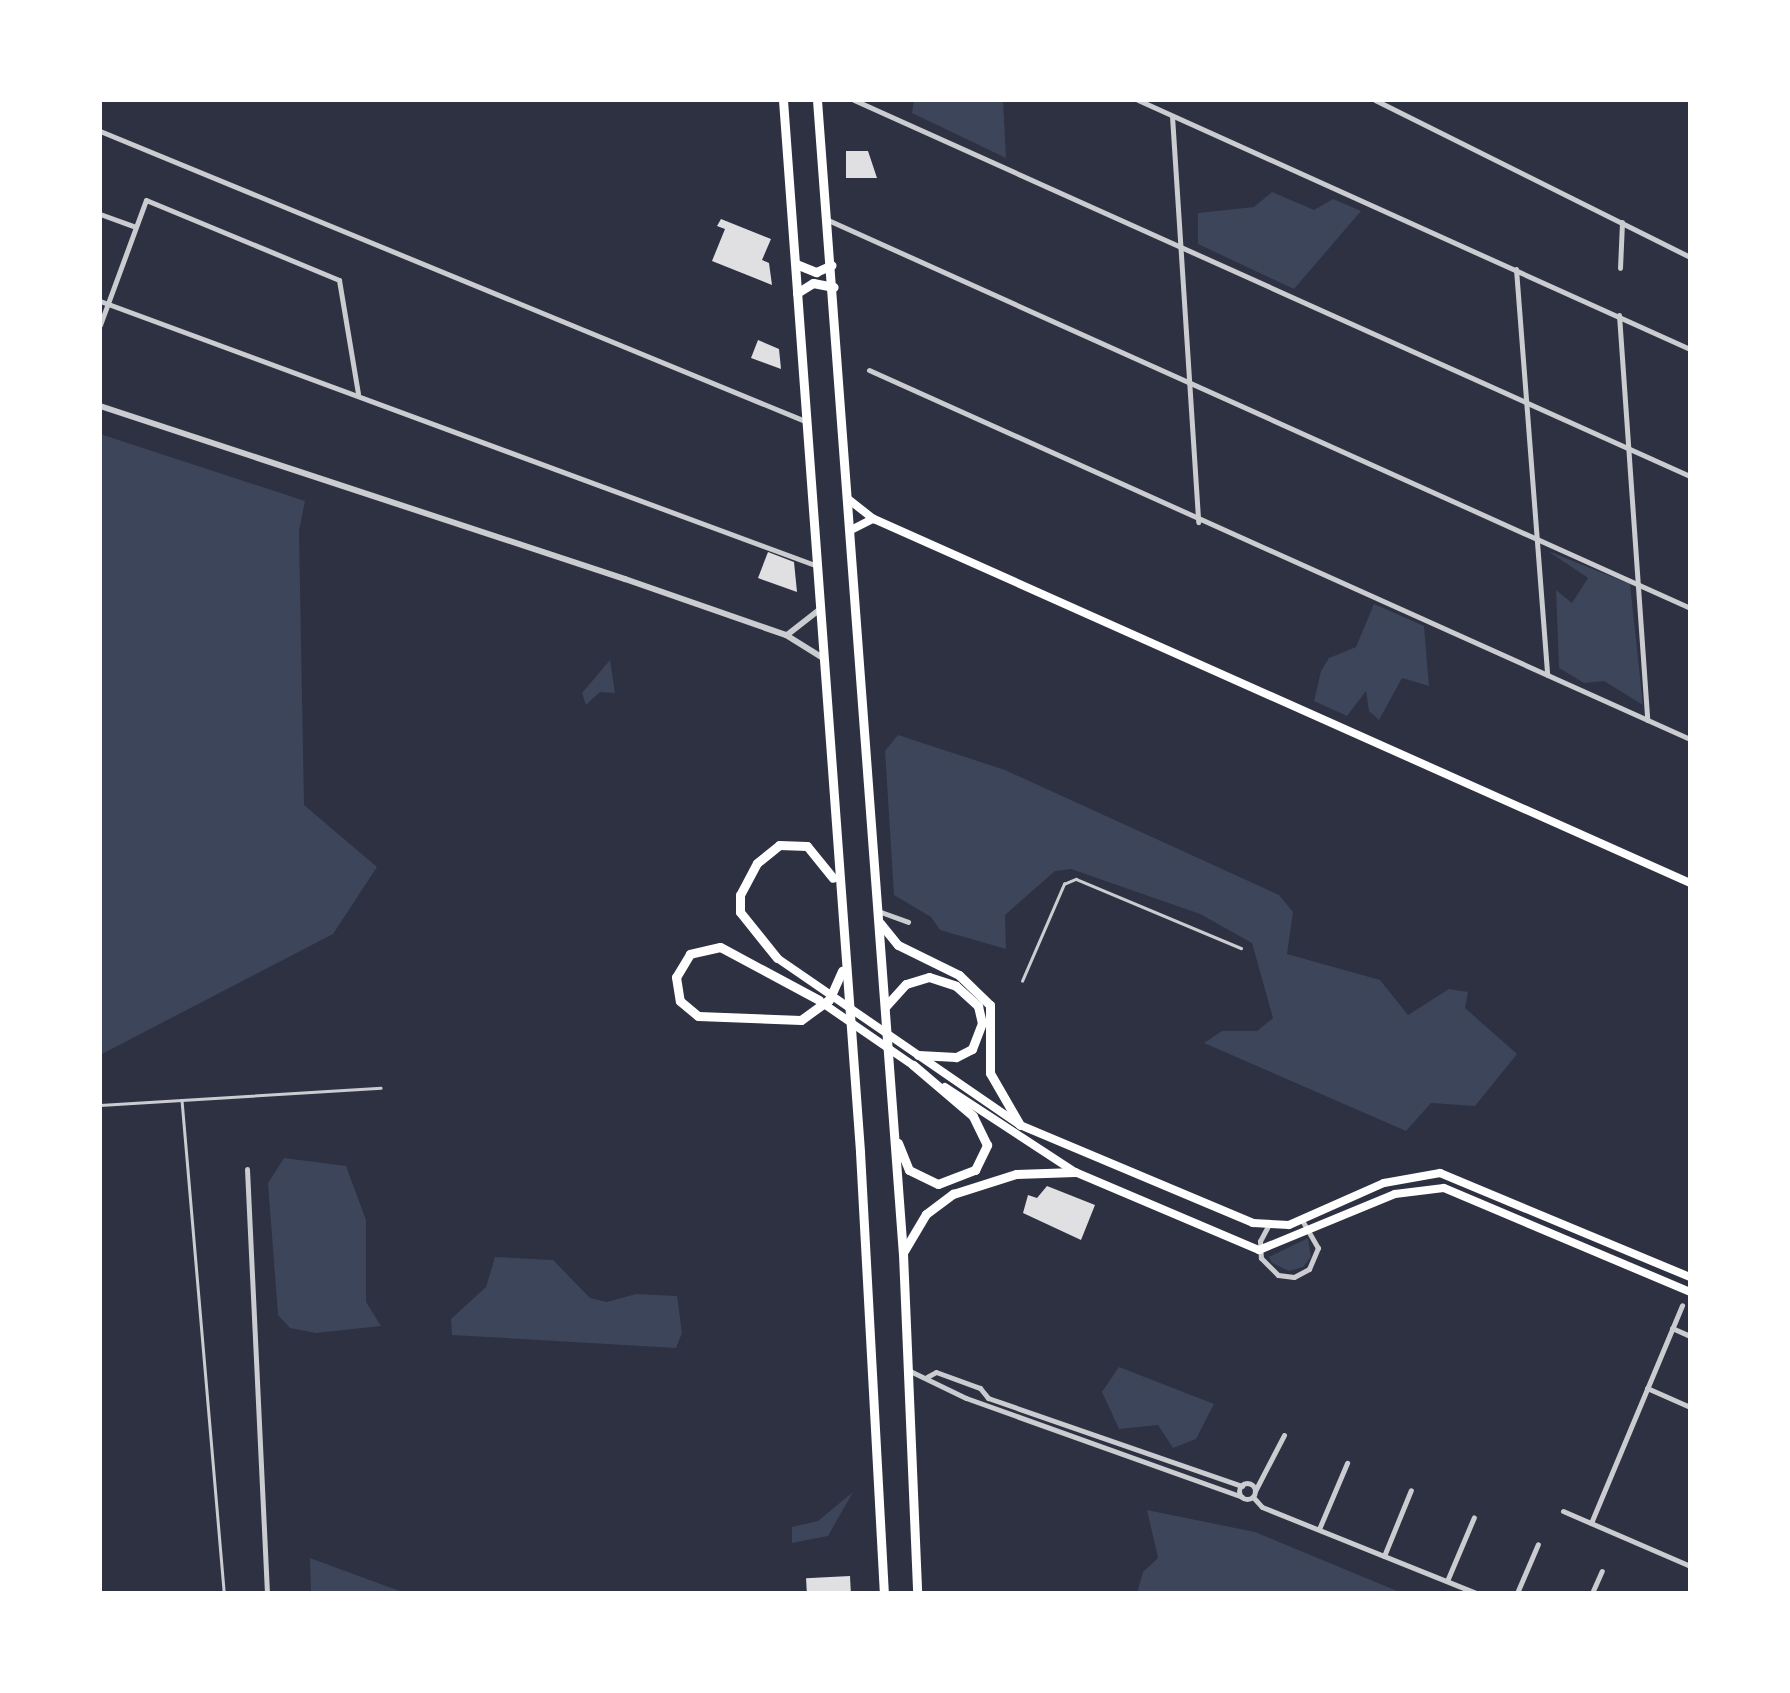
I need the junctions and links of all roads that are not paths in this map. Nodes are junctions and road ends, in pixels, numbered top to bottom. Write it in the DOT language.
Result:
graph roads {
  1 [pos="783,100"];
  2 [pos="817,100"];
  3 [pos="854,100"];
  4 [pos="1138,100"];
  5 [pos="1375,100"];
  6 [pos="1172,116"];
  7 [pos="100,131"];
  8 [pos="100,214"];
  9 [pos="828,220"];
  10 [pos="1622,222"];
  11 [pos="136,227"];
  12 [pos="1180,249"];
  13 [pos="1690,257"];
  14 [pos="796,264"];
  15 [pos="832,265"];
  16 [pos="1620,268"];
  17 [pos="1516,269"];
  18 [pos="834,287"];
  19 [pos="798,293"];
  20 [pos="100,300"];
  21 [pos="109,304"];
  22 [pos="1619,315"];
  23 [pos="100,326"];
  24 [pos="1690,348"];
  25 [pos="869,370"];
  26 [pos="1188,380"];
  27 [pos="358,393"];
  28 [pos="1528,404"];
  29 [pos="100,406"];
  30 [pos="805,421"];
  31 [pos="1626,446"];
  32 [pos="1690,476"];
  33 [pos="848,499"];
  34 [pos="874,520"];
  35 [pos="1198,522"];
  36 [pos="850,530"];
  37 [pos="1536,541"];
  38 [pos="817,566"];
  39 [pos="1637,584"];
  40 [pos="1690,608"];
  41 [pos="820,610"];
  42 [pos="786,636"];
  43 [pos="823,658"];
  44 [pos="1547,676"];
  45 [pos="1647,720"];
  46 [pos="1690,739"];
  47 [pos="1690,884"];
  48 [pos="837,885"];
  49 [pos="878,916"];
  50 [pos="908,922"];
  51 [pos="1241,948"];
  52 [pos="777,958"];
  53 [pos="843,968"];
  54 [pos="1022,981"];
  55 [pos="821,996"];
  56 [pos="884,1010"];
  57 [pos="918,1054"];
  58 [pos="914,1065"];
  59 [pos="380,1088"];
  60 [pos="182,1100"];
  61 [pos="100,1104"];
  62 [pos="891,1119"];
  63 [pos="1020,1124"];
  64 [pos="247,1169"];
  65 [pos="1075,1172"];
  66 [pos="1302,1220"];
  67 [pos="1268,1226"];
  68 [pos="1313,1230"];
  69 [pos="1259,1250"];
  70 [pos="903,1254"];
  71 [pos="1690,1277"];
  72 [pos="1690,1292"];
  73 [pos="1682,1305"];
  74 [pos="1672,1328"];
  75 [pos="1690,1336"];
  76 [pos="905,1370"];
  77 [pos="927,1377"];
  78 [pos="953,1378"];
  79 [pos="1646,1388"];
  80 [pos="948,1391"];
  81 [pos="987,1401"];
  82 [pos="1690,1407"];
  83 [pos="1284,1435"];
  84 [pos="1347,1463"];
  85 [pos="1242,1486"];
  86 [pos="1411,1490"];
  87 [pos="1254,1494"];
  88 [pos="1242,1497"];
  89 [pos="1563,1511"];
  90 [pos="1474,1517"];
  91 [pos="1591,1523"];
  92 [pos="1318,1529"];
  93 [pos="1538,1544"];
  94 [pos="1384,1556"];
  95 [pos="1690,1566"];
  96 [pos="1602,1571"];
  97 [pos="1447,1581"];
  98 [pos="224,1593"];
  99 [pos="267,1593"];
  100 [pos="884,1593"];
  101 [pos="918,1593"];
  102 [pos="1476,1593"];
  103 [pos="1518,1593"];
  104 [pos="1592,1593"];
  1 -- 14 [label="highway"];
  2 -- 9 [label="highway"];
  3 -- 12 [label="street"];
  4 -- 6 [label="street"];
  5 -- 10 [label="street"];
  6 -- 12 [label="street"];
  6 -- 17 [label="street"];
  7 -- 30 [label="street"];
  8 -- 11 [label="street"];
  9 -- 15 [label="highway"];
  9 -- 26 [label="street"];
  10 -- 13 [label="street"];
  10 -- 16 [label="street"];
  11 -- 21 [label="street"];
  11 -- 27 [label="street"];
  12 -- 26 [label="street"];
  12 -- 28 [label="street"];
  14 -- 15 [label="highway"];
  14 -- 19 [label="highway"];
  15 -- 18 [label="highway"];
  17 -- 22 [label="street"];
  17 -- 28 [label="street"];
  18 -- 19 [label="highway"];
  18 -- 33 [label="highway"];
  19 -- 30 [label="highway"];
  20 -- 21 [label="street"];
  21 -- 23 [label="street"];
  21 -- 27 [label="street"];
  22 -- 24 [label="street"];
  22 -- 31 [label="street"];
  25 -- 35 [label="street"];
  26 -- 35 [label="street"];
  26 -- 37 [label="street"];
  27 -- 38 [label="street"];
  28 -- 31 [label="street"];
  28 -- 37 [label="street"];
  29 -- 42 [label="street"];
  30 -- 38 [label="highway"];
  31 -- 32 [label="street"];
  31 -- 39 [label="street"];
  33 -- 34 [label="main road"];
  33 -- 36 [label="highway"];
  34 -- 36 [label="main road"];
  34 -- 47 [label="main road"];
  35 -- 44 [label="street"];
  36 -- 49 [label="highway"];
  37 -- 39 [label="street"];
  37 -- 44 [label="street"];
  38 -- 41 [label="highway"];
  39 -- 40 [label="street"];
  39 -- 45 [label="street"];
  41 -- 42 [label="street"];
  41 -- 43 [label="highway"];
  42 -- 43 [label="street"];
  43 -- 48 [label="highway"];
  44 -- 45 [label="street"];
  45 -- 46 [label="street"];
  48 -- 52 [label="highway"];
  48 -- 53 [label="highway"];
  49 -- 50 [label="street"];
  49 -- 56 [label="highway"];
  49 -- 63 [label="highway"];
  51 -- 54 [label="lane"];
  52 -- 55 [label="main road"];
  53 -- 55 [label="highway"];
  53 -- 100 [label="highway"];
  55 -- 57 [label="main road"];
  55 -- 58 [label="main road"];
  56 -- 57 [label="highway"];
  56 -- 62 [label="highway"];
  57 -- 63 [label="main road"];
  58 -- 62 [label="highway"];
  58 -- 65 [label="main road"];
  59 -- 60 [label="lane"];
  60 -- 61 [label="lane"];
  60 -- 98 [label="lane"];
  62 -- 70 [label="highway"];
  63 -- 67 [label="main road"];
  64 -- 99 [label="street"];
  65 -- 69 [label="main road"];
  65 -- 70 [label="highway"];
  66 -- 67 [label="main road"];
  66 -- 68 [label="street"];
  66 -- 71 [label="main road"];
  67 -- 69 [label="street"];
  68 -- 69 [label="main road"];
  68 -- 69 [label="street"];
  68 -- 72 [label="main road"];
  70 -- 76 [label="highway"];
  73 -- 74 [label="street"];
  74 -- 75 [label="street"];
  74 -- 79 [label="street"];
  76 -- 77 [label="street"];
  76 -- 101 [label="highway"];
  77 -- 78 [label="street"];
  77 -- 80 [label="street"];
  78 -- 80 [label="street"];
  78 -- 81 [label="street"];
  79 -- 82 [label="street"];
  79 -- 91 [label="street"];
  80 -- 81 [label="street"];
  81 -- 85 [label="street"];
  81 -- 88 [label="street"];
  83 -- 87 [label="street"];
  84 -- 92 [label="street"];
  85 -- 87 [label="street"];
  85 -- 88 [label="street"];
  86 -- 94 [label="street"];
  87 -- 88 [label="street"];
  87 -- 92 [label="street"];
  89 -- 91 [label="street"];
  90 -- 97 [label="street"];
  91 -- 95 [label="street"];
  92 -- 94 [label="street"];
  93 -- 103 [label="street"];
  94 -- 97 [label="street"];
  96 -- 104 [label="street"];
  97 -- 102 [label="street"];
}
